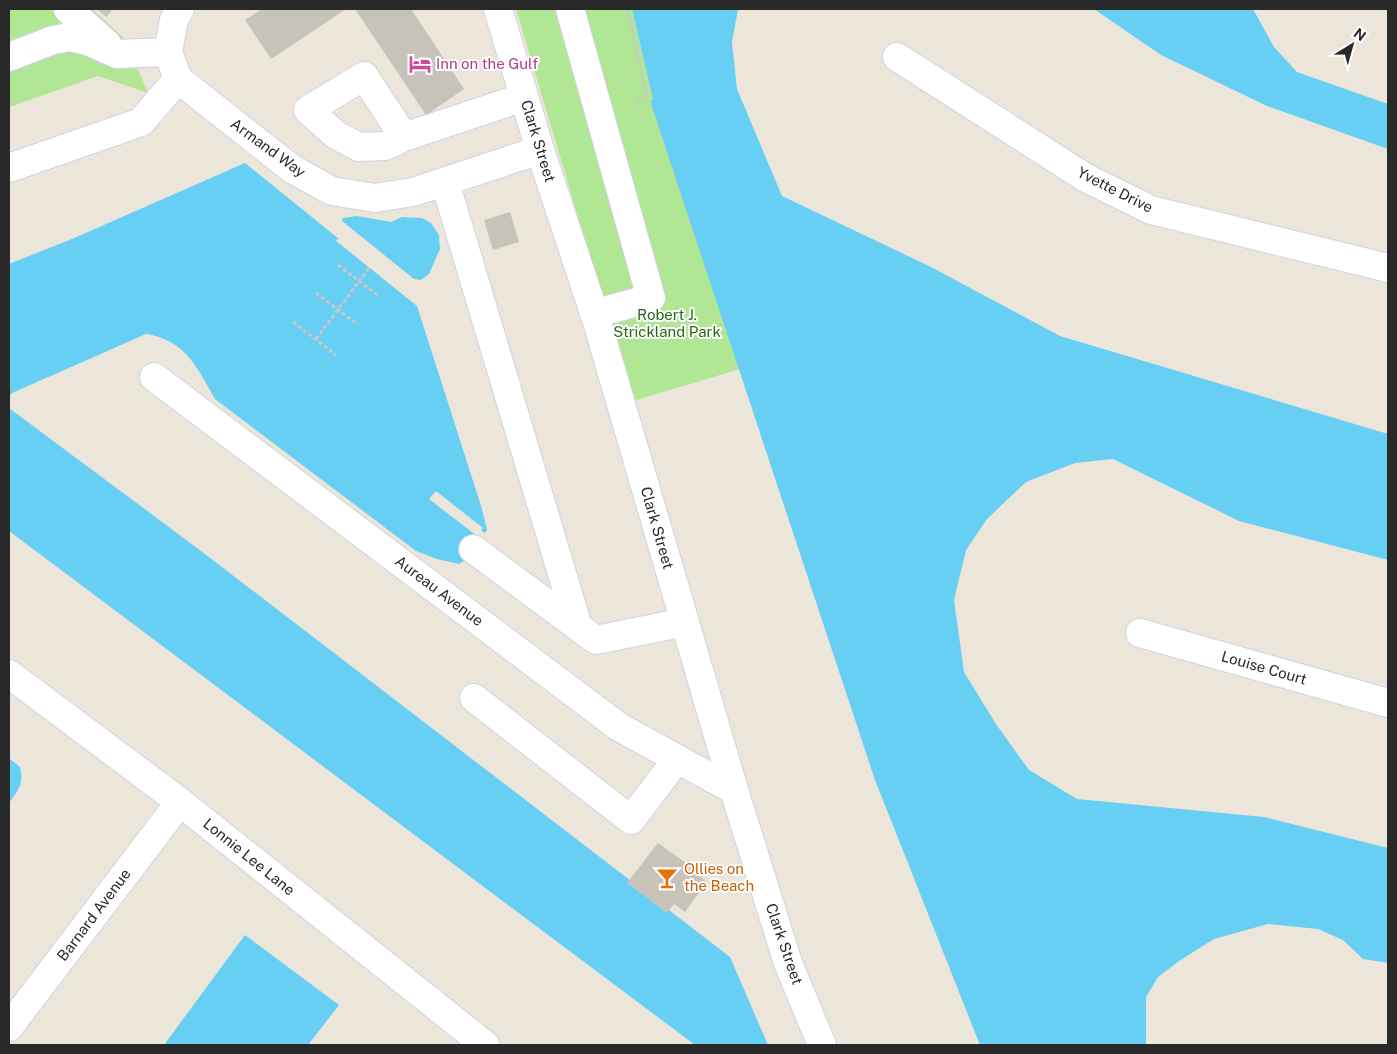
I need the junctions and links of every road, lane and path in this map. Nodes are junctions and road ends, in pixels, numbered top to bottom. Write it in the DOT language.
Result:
graph roads {
  1 [pos="68,9"];
  2 [pos="180,9"];
  3 [pos="498,9"];
  4 [pos="570,9"];
  5 [pos="627,9"];
  6 [pos="168,52"];
  7 [pos="117,54"];
  8 [pos="9,57"];
  9 [pos="897,57"];
  10 [pos="178,79"];
  11 [pos="524,97"];
  12 [pos="636,104"];
  13 [pos="404,137"];
  14 [pos="540,150"];
  15 [pos="9,168"];
  16 [pos="445,182"];
  17 [pos="338,264"];
  18 [pos="369,268"];
  19 [pos="1388,268"];
  20 [pos="359,281"];
  21 [pos="316,293"];
  22 [pos="380,297"];
  23 [pos="338,310"];
  24 [pos="594,314"];
  25 [pos="293,322"];
  26 [pos="358,325"];
  27 [pos="316,339"];
  28 [pos="336,355"];
  29 [pos="154,377"];
  30 [pos="473,550"];
  31 [pos="685,622"];
  32 [pos="578,627"];
  33 [pos="1140,633"];
  34 [pos="9,674"];
  35 [pos="474,698"];
  36 [pos="1388,703"];
  37 [pos="677,760"];
  38 [pos="734,790"];
  39 [pos="180,802"];
  40 [pos="9,1027"];
  41 [pos="484,1045"];
  42 [pos="822,1045"];
  1 -- 7 [label="street"];
  2 -- 6 [label="street"];
  3 -- 11 [label="street, Clark Street"];
  4 -- 24 [label="street"];
  5 -- 12 [label="path"];
  6 -- 7 [label="street"];
  6 -- 10 [label="street"];
  7 -- 8 [label="street"];
  9 -- 19 [label="street, Yvette Drive"];
  10 -- 15 [label="street"];
  10 -- 16 [label="street, Armand Way"];
  11 -- 13 [label="street"];
  11 -- 14 [label="street, Clark Street"];
  14 -- 16 [label="street, Armand Way"];
  14 -- 24 [label="street, Clark Street"];
  16 -- 32 [label="street"];
  17 -- 20 [label="path"];
  18 -- 20 [label="path"];
  20 -- 22 [label="path"];
  20 -- 23 [label="path"];
  21 -- 23 [label="path"];
  23 -- 26 [label="path"];
  23 -- 27 [label="path"];
  24 -- 31 [label="street, Clark Street"];
  25 -- 27 [label="path"];
  27 -- 28 [label="path"];
  29 -- 37 [label="street, Aureau Avenue"];
  30 -- 32 [label="street"];
  31 -- 32 [label="street"];
  31 -- 38 [label="street, Clark Street"];
  33 -- 36 [label="street, Louise Court"];
  34 -- 39 [label="street, Lonnie Lee Lane"];
  35 -- 37 [label="street"];
  37 -- 38 [label="street, Aureau Avenue"];
  38 -- 42 [label="street, Clark Street"];
  39 -- 40 [label="street, Barnard Avenue"];
  39 -- 41 [label="street, Lonnie Lee Lane"];
}
